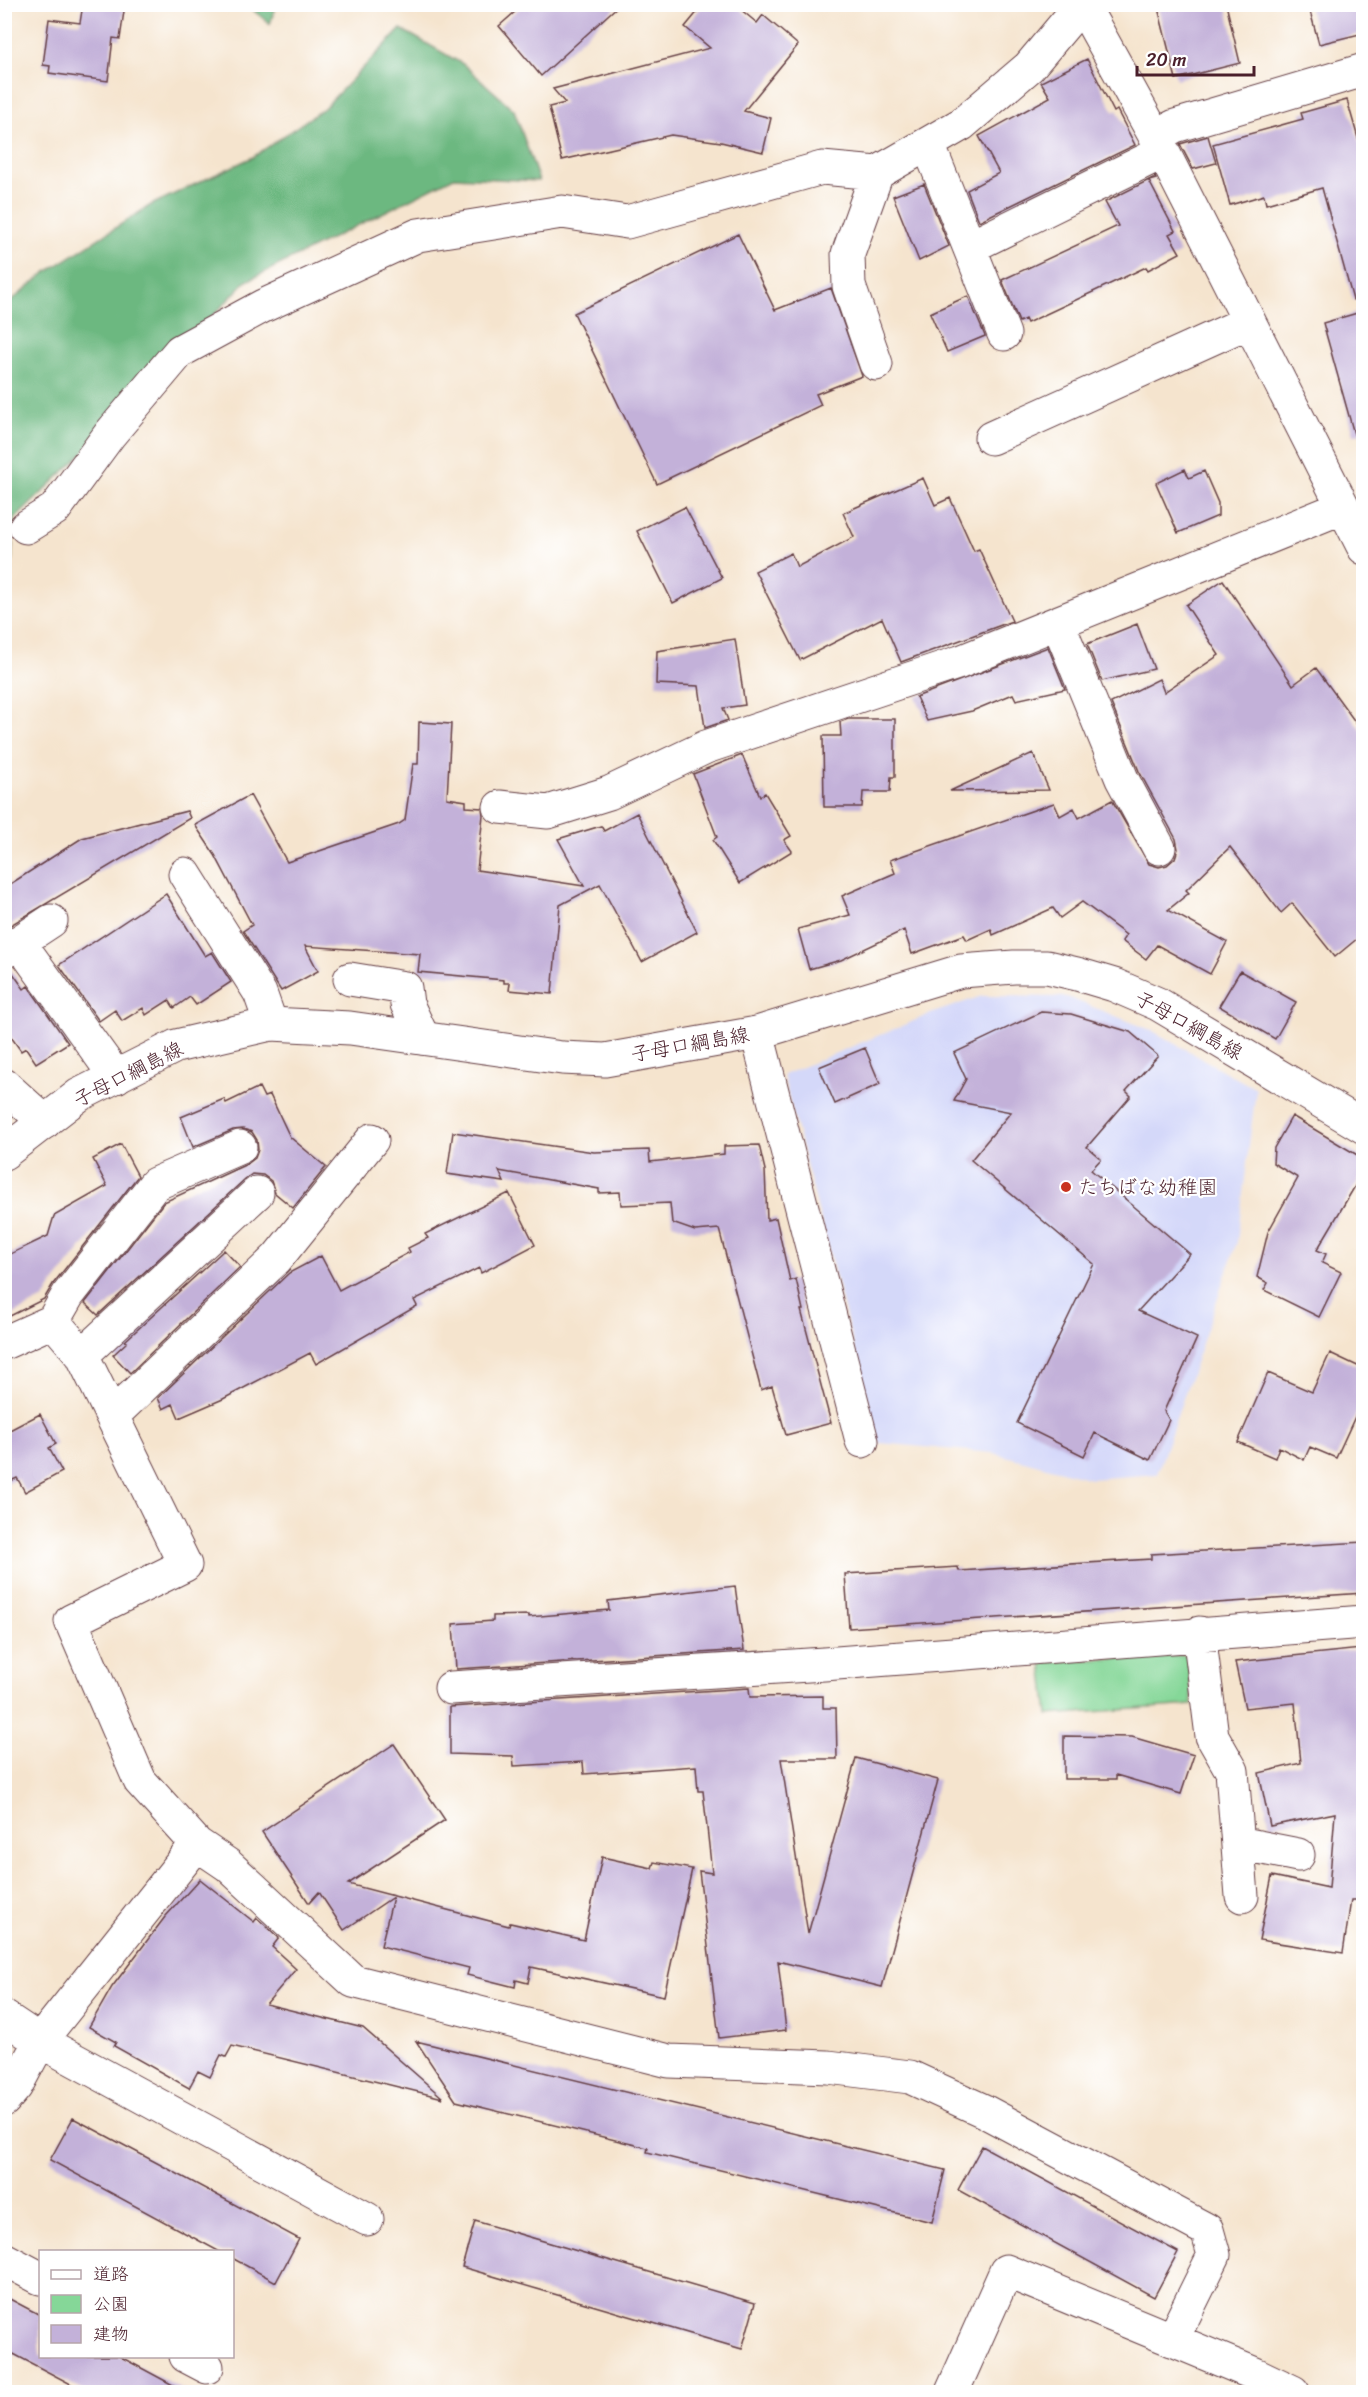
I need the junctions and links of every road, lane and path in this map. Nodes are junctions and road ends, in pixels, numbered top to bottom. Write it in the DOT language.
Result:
graph roads {
  1 [pos="1082,4"];
  2 [pos="1364,70"];
  3 [pos="928,144"];
  4 [pos="1159,144"];
  5 [pos="877,173"];
  6 [pos="970,247"];
  7 [pos="1248,322"];
  8 [pos="1004,334"];
  9 [pos="876,364"];
  10 [pos="991,438"];
  11 [pos="1341,508"];
  12 [pos="26,527"];
  13 [pos="1363,545"];
  14 [pos="1058,622"];
  15 [pos="500,807"];
  16 [pos="1159,848"];
  17 [pos="185,874"];
  18 [pos="51,921"];
  19 [pos="12,947"];
  20 [pos="350,979"];
  21 [pos="272,1024"];
  22 [pos="756,1033"];
  23 [pos="423,1038"];
  24 [pos="116,1077"];
  25 [pos="4,1085"];
  26 [pos="45,1122"];
  27 [pos="1364,1127"];
  28 [pos="372,1140"];
  29 [pos="240,1147"];
  30 [pos="4,1153"];
  31 [pos="257,1193"];
  32 [pos="53,1321"];
  33 [pos="4,1343"];
  34 [pos="82,1355"];
  35 [pos="112,1416"];
  36 [pos="862,1440"];
  37 [pos="1364,1622"];
  38 [pos="1199,1633"];
  39 [pos="451,1688"];
  40 [pos="1238,1843"];
  41 [pos="197,1844"];
  42 [pos="1298,1855"];
  43 [pos="1242,1896"];
  44 [pos="4,2017"];
  45 [pos="40,2041"];
  46 [pos="4,2100"];
  47 [pos="367,2219"];
  48 [pos="4,2259"];
  49 [pos="39,2277"];
  50 [pos="1172,2340"];
  51 [pos="952,2392"];
  52 [pos="1293,2392"];
  1 -- 3 [label="street"];
  1 -- 4 [label="street"];
  2 -- 4 [label="street"];
  3 -- 5 [label="street"];
  3 -- 6 [label="street"];
  4 -- 6 [label="street"];
  4 -- 7 [label="street"];
  5 -- 9 [label="street"];
  5 -- 12 [label="street"];
  6 -- 8 [label="street"];
  7 -- 10 [label="street"];
  7 -- 11 [label="street"];
  11 -- 13 [label="street"];
  11 -- 14 [label="street"];
  14 -- 15 [label="street"];
  14 -- 16 [label="street"];
  17 -- 21 [label="street"];
  18 -- 19 [label="street"];
  19 -- 24 [label="street"];
  20 -- 23 [label="street"];
  21 -- 23 [label="street, 子母口綱島線"];
  21 -- 24 [label="street, 子母口綱島線"];
  22 -- 23 [label="street, 子母口綱島線"];
  22 -- 27 [label="street, 子母口綱島線"];
  22 -- 36 [label="street"];
  24 -- 26 [label="street, 子母口綱島線"];
  25 -- 26 [label="street"];
  26 -- 30 [label="street, 子母口綱島線"];
  28 -- 35 [label="street"];
  29 -- 32 [label="street"];
  31 -- 34 [label="street"];
  32 -- 33 [label="street"];
  32 -- 34 [label="street"];
  34 -- 35 [label="street"];
  35 -- 41 [label="street"];
  37 -- 38 [label="street"];
  38 -- 39 [label="street"];
  38 -- 40 [label="street"];
  40 -- 42 [label="street"];
  40 -- 43 [label="street"];
  41 -- 45 [label="street"];
  41 -- 50 [label="street"];
  44 -- 45 [label="street"];
  45 -- 46 [label="street"];
  45 -- 47 [label="street"];
  48 -- 49 [label="street"];
  50 -- 51 [label="street"];
  50 -- 52 [label="street"];
}
